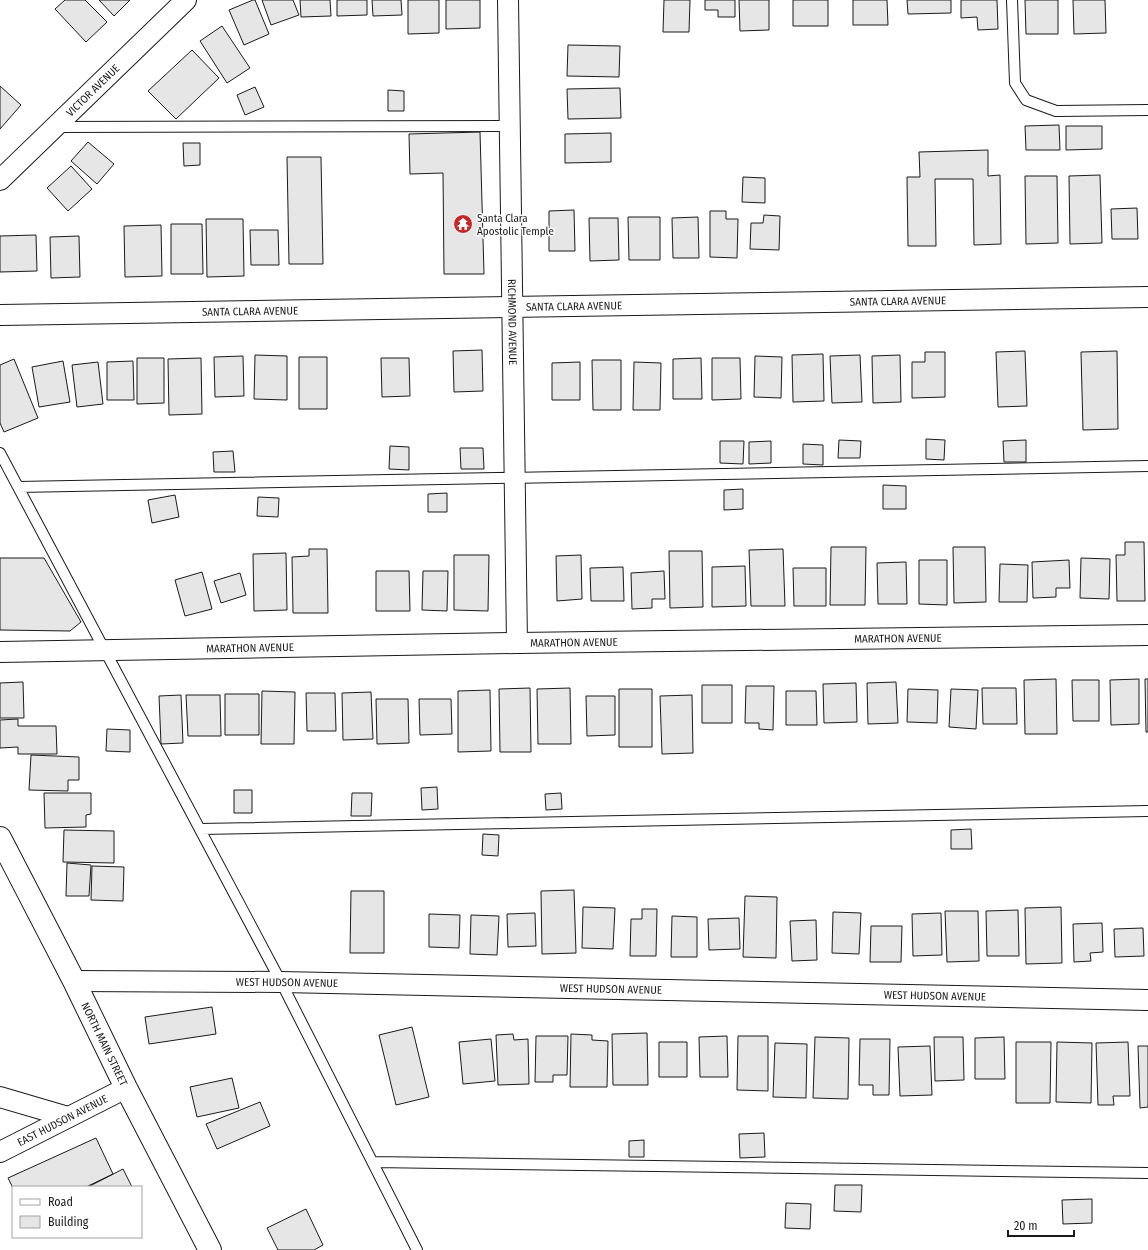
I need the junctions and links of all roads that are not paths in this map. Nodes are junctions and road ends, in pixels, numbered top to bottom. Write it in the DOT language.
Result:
graph roads {
  1 [pos="186,0"];
  2 [pos="508,0"];
  3 [pos="1012,0"];
  4 [pos="1148,110"];
  5 [pos="510,126"];
  6 [pos="55,127"];
  7 [pos="0,180"];
  8 [pos="1148,297"];
  9 [pos="512,307"];
  10 [pos="0,315"];
  11 [pos="0,453"];
  12 [pos="1148,466"];
  13 [pos="515,478"];
  14 [pos="18,487"];
  15 [pos="1148,635"];
  16 [pos="517,643"];
  17 [pos="106,651"];
  18 [pos="0,652"];
  19 [pos="1148,812"];
  20 [pos="200,829"];
  21 [pos="0,838"];
  22 [pos="74,981"];
  23 [pos="281,982"];
  24 [pos="1148,1000"];
  25 [pos="126,1088"];
  26 [pos="0,1097"];
  27 [pos="68,1118"];
  28 [pos="0,1152"];
  29 [pos="372,1162"];
  30 [pos="1148,1173"];
  31 [pos="210,1250"];
  32 [pos="417,1250"];
  1 -- 6 [label="street, VICTOR AVENUE"];
  2 -- 5 [label="street, RICHMOND AVENUE"];
  3 -- 4 [label="lane"];
  5 -- 6 [label="lane"];
  5 -- 9 [label="street, RICHMOND AVENUE"];
  6 -- 7 [label="street, VICTOR AVENUE"];
  8 -- 9 [label="street, SANTA CLARA AVENUE"];
  9 -- 10 [label="street, SANTA CLARA AVENUE"];
  9 -- 13 [label="street, RICHMOND AVENUE"];
  11 -- 14 [label="lane"];
  12 -- 13 [label="lane"];
  13 -- 14 [label="lane"];
  13 -- 16 [label="street, RICHMOND AVENUE"];
  14 -- 17 [label="lane"];
  15 -- 16 [label="street, MARATHON AVENUE"];
  16 -- 17 [label="street, MARATHON AVENUE"];
  17 -- 18 [label="street, MARATHON AVENUE"];
  17 -- 20 [label="lane"];
  19 -- 20 [label="lane"];
  20 -- 23 [label="lane"];
  21 -- 22 [label="main road, NORTH MAIN STREET"];
  22 -- 23 [label="street, WEST HUDSON AVENUE"];
  22 -- 25 [label="main road, NORTH MAIN STREET"];
  23 -- 24 [label="street, WEST HUDSON AVENUE"];
  23 -- 29 [label="lane"];
  25 -- 27 [label="street, EAST HUDSON AVENUE"];
  25 -- 31 [label="main road, NORTH MAIN STREET"];
  26 -- 27 [label="street"];
  27 -- 28 [label="street, EAST HUDSON AVENUE"];
  29 -- 30 [label="lane"];
  29 -- 32 [label="lane"];
}
